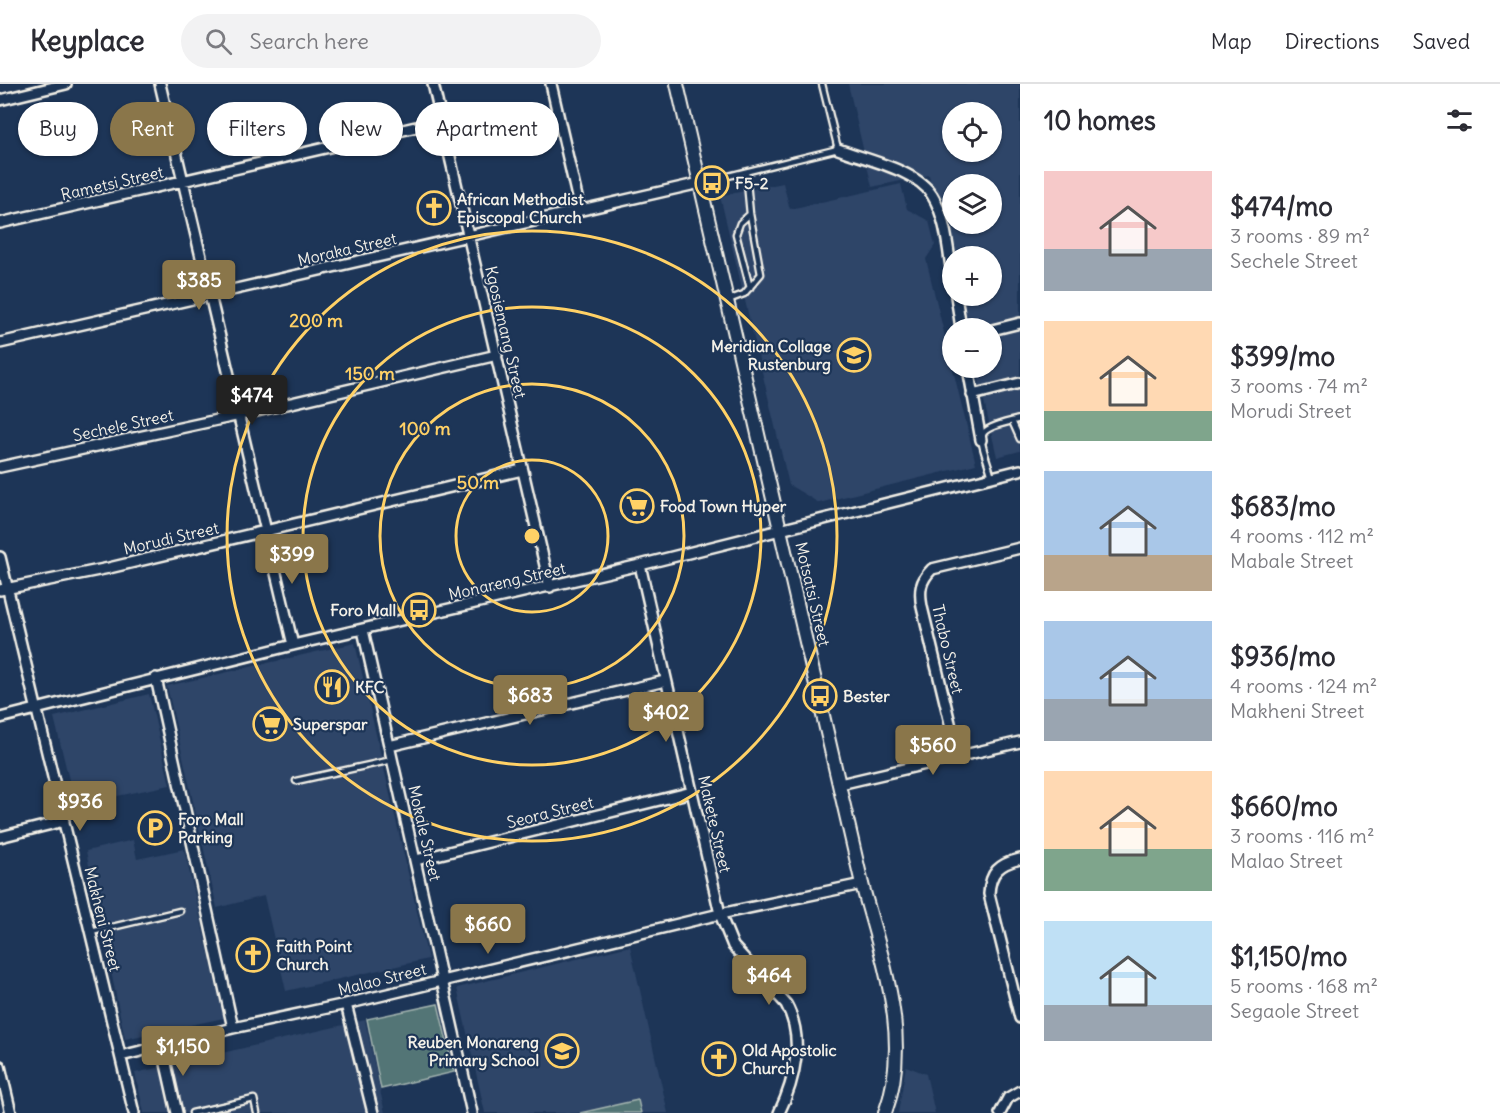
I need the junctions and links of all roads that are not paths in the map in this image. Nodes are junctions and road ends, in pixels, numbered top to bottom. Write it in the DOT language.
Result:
graph roads {
  1 [pos="66,84"];
  2 [pos="160,84"];
  3 [pos="433,84"];
  4 [pos="550,84"];
  5 [pos="677,84"];
  6 [pos="822,84"];
  7 [pos="0,100"];
  8 [pos="437,102"];
  9 [pos="415,127"];
  10 [pos="838,149"];
  11 [pos="450,156"];
  12 [pos="746,172"];
  13 [pos="183,182"];
  14 [pos="700,183"];
  15 [pos="580,210"];
  16 [pos="750,214"];
  17 [pos="0,223"];
  18 [pos="469,236"];
  19 [pos="946,246"];
  20 [pos="750,288"];
  21 [pos="209,296"];
  22 [pos="728,300"];
  23 [pos="1020,323"];
  24 [pos="1002,328"];
  25 [pos="0,343"];
  26 [pos="497,355"];
  27 [pos="970,378"];
  28 [pos="1020,383"];
  29 [pos="972,394"];
  30 [pos="240,415"];
  31 [pos="1020,419"];
  32 [pos="1012,421"];
  33 [pos="1020,439"];
  34 [pos="981,440"];
  35 [pos="0,468"];
  36 [pos="522,470"];
  37 [pos="1020,470"];
  38 [pos="992,477"];
  39 [pos="781,529"];
  40 [pos="266,531"];
  41 [pos="1020,548"];
  42 [pos="0,557"];
  43 [pos="640,566"];
  44 [pos="550,586"];
  45 [pos="4,589"];
  46 [pos="363,630"];
  47 [pos="293,645"];
  48 [pos="156,678"];
  49 [pos="665,681"];
  50 [pos="37,709"];
  51 [pos="0,718"];
  52 [pos="1020,742"];
  53 [pos="389,746"];
  54 [pos="958,756"];
  55 [pos="392,760"];
  56 [pos="296,781"];
  57 [pos="840,784"];
  58 [pos="692,792"];
  59 [pos="64,821"];
  60 [pos="0,837"];
  61 [pos="1020,859"];
  62 [pos="416,860"];
  63 [pos="862,884"];
  64 [pos="180,910"];
  65 [pos="720,914"];
  66 [pos="91,932"];
  67 [pos="1015,976"];
  68 [pos="442,979"];
  69 [pos="346,1004"];
  70 [pos="1020,1018"];
  71 [pos="233,1028"];
  72 [pos="162,1046"];
  73 [pos="121,1056"];
  74 [pos="0,1066"];
  75 [pos="1020,1091"];
  76 [pos="11,1113"];
  77 [pos="134,1113"];
  78 [pos="177,1113"];
  79 [pos="192,1113"];
  80 [pos="257,1113"];
  81 [pos="373,1113"];
  82 [pos="472,1113"];
  83 [pos="779,1113"];
  84 [pos="885,1113"];
  85 [pos="1000,1113"];
  1 -- 7 [label="street"];
  2 -- 13 [label="street"];
  3 -- 8 [label="street, Kgosiemang Street"];
  4 -- 15 [label="street"];
  5 -- 14 [label="street, Motsatsi Street"];
  6 -- 10 [label="lane"];
  9 -- 13 [label="street, Rametsi Street"];
  10 -- 12 [label="lane"];
  10 -- 19 [label="street"];
  11 -- 18 [label="street, Kgosiemang Street"];
  12 -- 14 [label="lane"];
  12 -- 16 [label="lane"];
  13 -- 17 [label="street, Rametsi Street"];
  13 -- 21 [label="street"];
  14 -- 15 [label="street, Moraka Street"];
  14 -- 22 [label="street, Motsatsi Street"];
  15 -- 18 [label="street, Moraka Street"];
  16 -- 20 [label="lane"];
  16 -- 20 [label="lane"];
  18 -- 21 [label="street, Moraka Street"];
  18 -- 26 [label="street, Kgosiemang Street"];
  20 -- 22 [label="lane"];
  21 -- 25 [label="street, Moraka Street"];
  21 -- 30 [label="street"];
  22 -- 39 [label="street, Motsatsi Street"];
  23 -- 24 [label="street"];
  26 -- 30 [label="street, Sechele Street"];
  26 -- 36 [label="street, Kgosiemang Street"];
  27 -- 29 [label="street"];
  28 -- 29 [label="street"];
  29 -- 34 [label="street"];
  30 -- 35 [label="street, Sechele Street"];
  30 -- 40 [label="street"];
  31 -- 32 [label="lane"];
  32 -- 33 [label="lane"];
  32 -- 34 [label="lane"];
  34 -- 38 [label="lane"];
  36 -- 40 [label="street, Morudi Street"];
  36 -- 44 [label="street, Kgosiemang Street"];
  37 -- 38 [label="street, Monareng Street"];
  38 -- 39 [label="street, Monareng Street"];
  39 -- 43 [label="street, Monareng Street"];
  39 -- 57 [label="street, Motsatsi Street"];
  40 -- 45 [label="street, Morudi Street"];
  40 -- 47 [label="street"];
  41 -- 54 [label="street, Thabo Street"];
  42 -- 45 [label="street, Makheni Street"];
  43 -- 44 [label="street, Monareng Street"];
  43 -- 49 [label="street, Makete Street"];
  44 -- 46 [label="street, Monareng Street"];
  45 -- 50 [label="street, Makheni Street"];
  46 -- 47 [label="street, Monareng Street"];
  46 -- 53 [label="street, Mokale Street"];
  47 -- 48 [label="street, Monareng Street"];
  48 -- 50 [label="street, Monareng Street"];
  48 -- 71 [label="street"];
  49 -- 53 [label="street"];
  49 -- 58 [label="street, Makete Street"];
  50 -- 51 [label="street, Monareng Street"];
  50 -- 59 [label="street, Makheni Street"];
  52 -- 54 [label="street"];
  53 -- 55 [label="street, Mokale Street"];
  54 -- 57 [label="street"];
  55 -- 56 [label="lane"];
  55 -- 62 [label="street, Mokale Street"];
  57 -- 63 [label="street, Motsatsi Street"];
  58 -- 62 [label="street, Seora Street"];
  58 -- 65 [label="street, Makete Street"];
  59 -- 60 [label="street"];
  59 -- 66 [label="street, Makheni Street"];
  61 -- 67 [label="street"];
  62 -- 68 [label="street, Mokale Street"];
  63 -- 65 [label="street, Malao Street"];
  63 -- 84 [label="street, Motsatsi Street"];
  64 -- 66 [label="lane"];
  65 -- 68 [label="street, Malao Street"];
  65 -- 83 [label="street, Makete Street"];
  66 -- 73 [label="street, Makheni Street"];
  67 -- 70 [label="street"];
  68 -- 69 [label="street, Malao Street"];
  68 -- 82 [label="street, Mokale Street"];
  69 -- 71 [label="street, Malao Street"];
  69 -- 81 [label="street"];
  71 -- 72 [label="street, Malao Street"];
  72 -- 73 [label="street, Malao Street"];
  72 -- 78 [label="street"];
  73 -- 77 [label="street, Makheni Street"];
  74 -- 76 [label="street"];
  75 -- 85 [label="street"];
  79 -- 80 [label="lane"];
}
